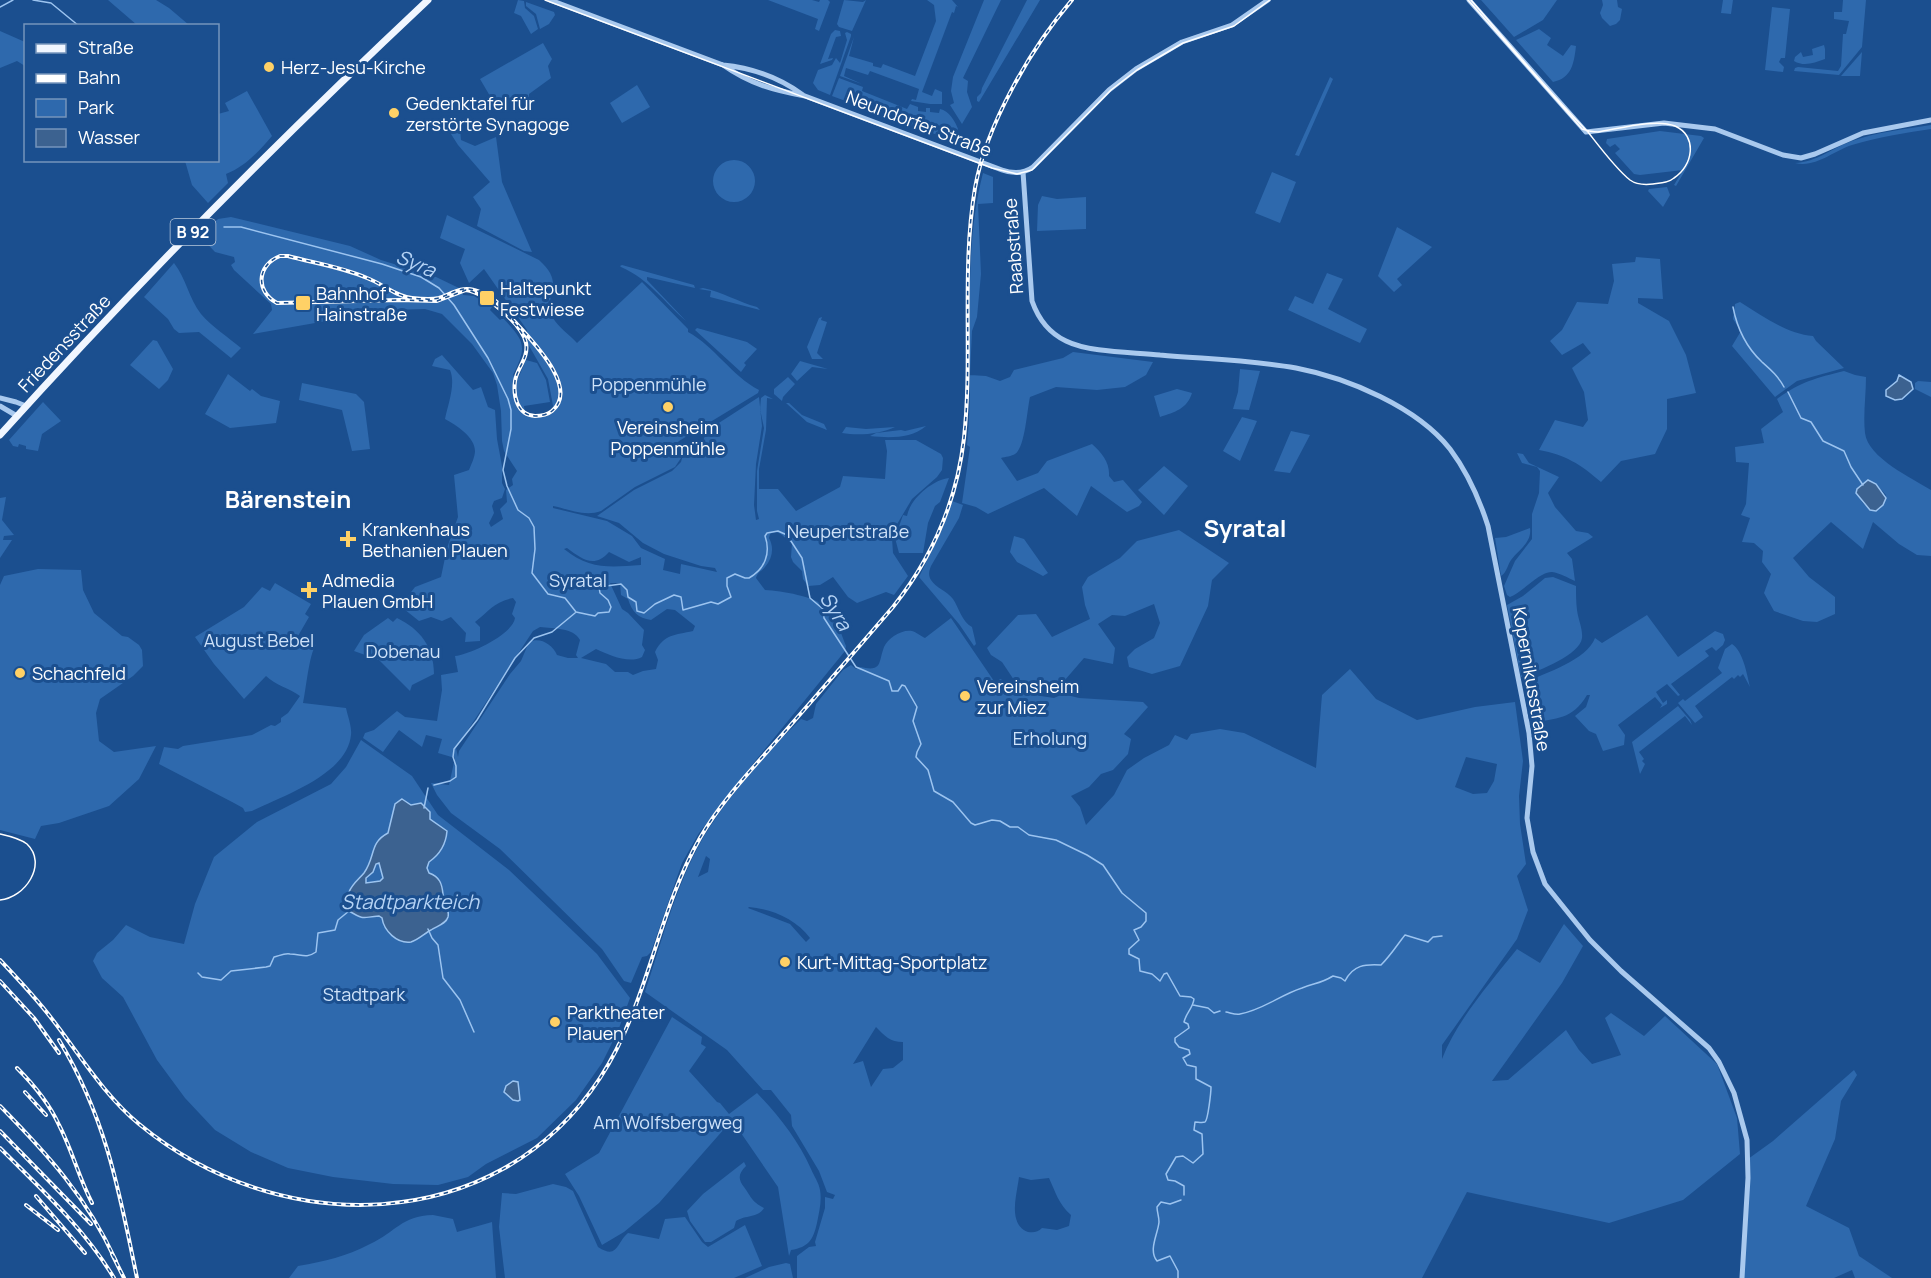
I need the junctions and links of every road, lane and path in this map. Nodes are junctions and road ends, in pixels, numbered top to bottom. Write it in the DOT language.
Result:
graph roads {
  1 [pos="428,0"];
  2 [pos="550,0"];
  3 [pos="1268,0"];
  4 [pos="1469,0"];
  5 [pos="723,65"];
  6 [pos="805,96"];
  7 [pos="1931,120"];
  8 [pos="1023,172"];
  9 [pos="1099,349"];
  10 [pos="0,398"];
  11 [pos="0,406"];
  12 [pos="26,406"];
  13 [pos="17,416"];
  14 [pos="0,435"];
  15 [pos="1742,1278"];
  1 -- 12 [label="main road, Friedensstraße / B 92"];
  2 -- 5 [label="street, Neundorfer Straße"];
  3 -- 8 [label="street"];
  4 -- 7 [label="street"];
  5 -- 6 [label="street, Neundorfer Straße"];
  5 -- 6 [label="street, Neundorfer Straße"];
  6 -- 8 [label="street, Neundorfer Straße"];
  8 -- 9 [label="street, Raabstraße"];
  9 -- 15 [label="street, Kopernikusstraße"];
  10 -- 12 [label="street"];
  11 -- 13 [label="street"];
  12 -- 13 [label="main road, Friedensstraße / B 92"];
  13 -- 14 [label="main road, Friedensstraße / B 92"];
}
